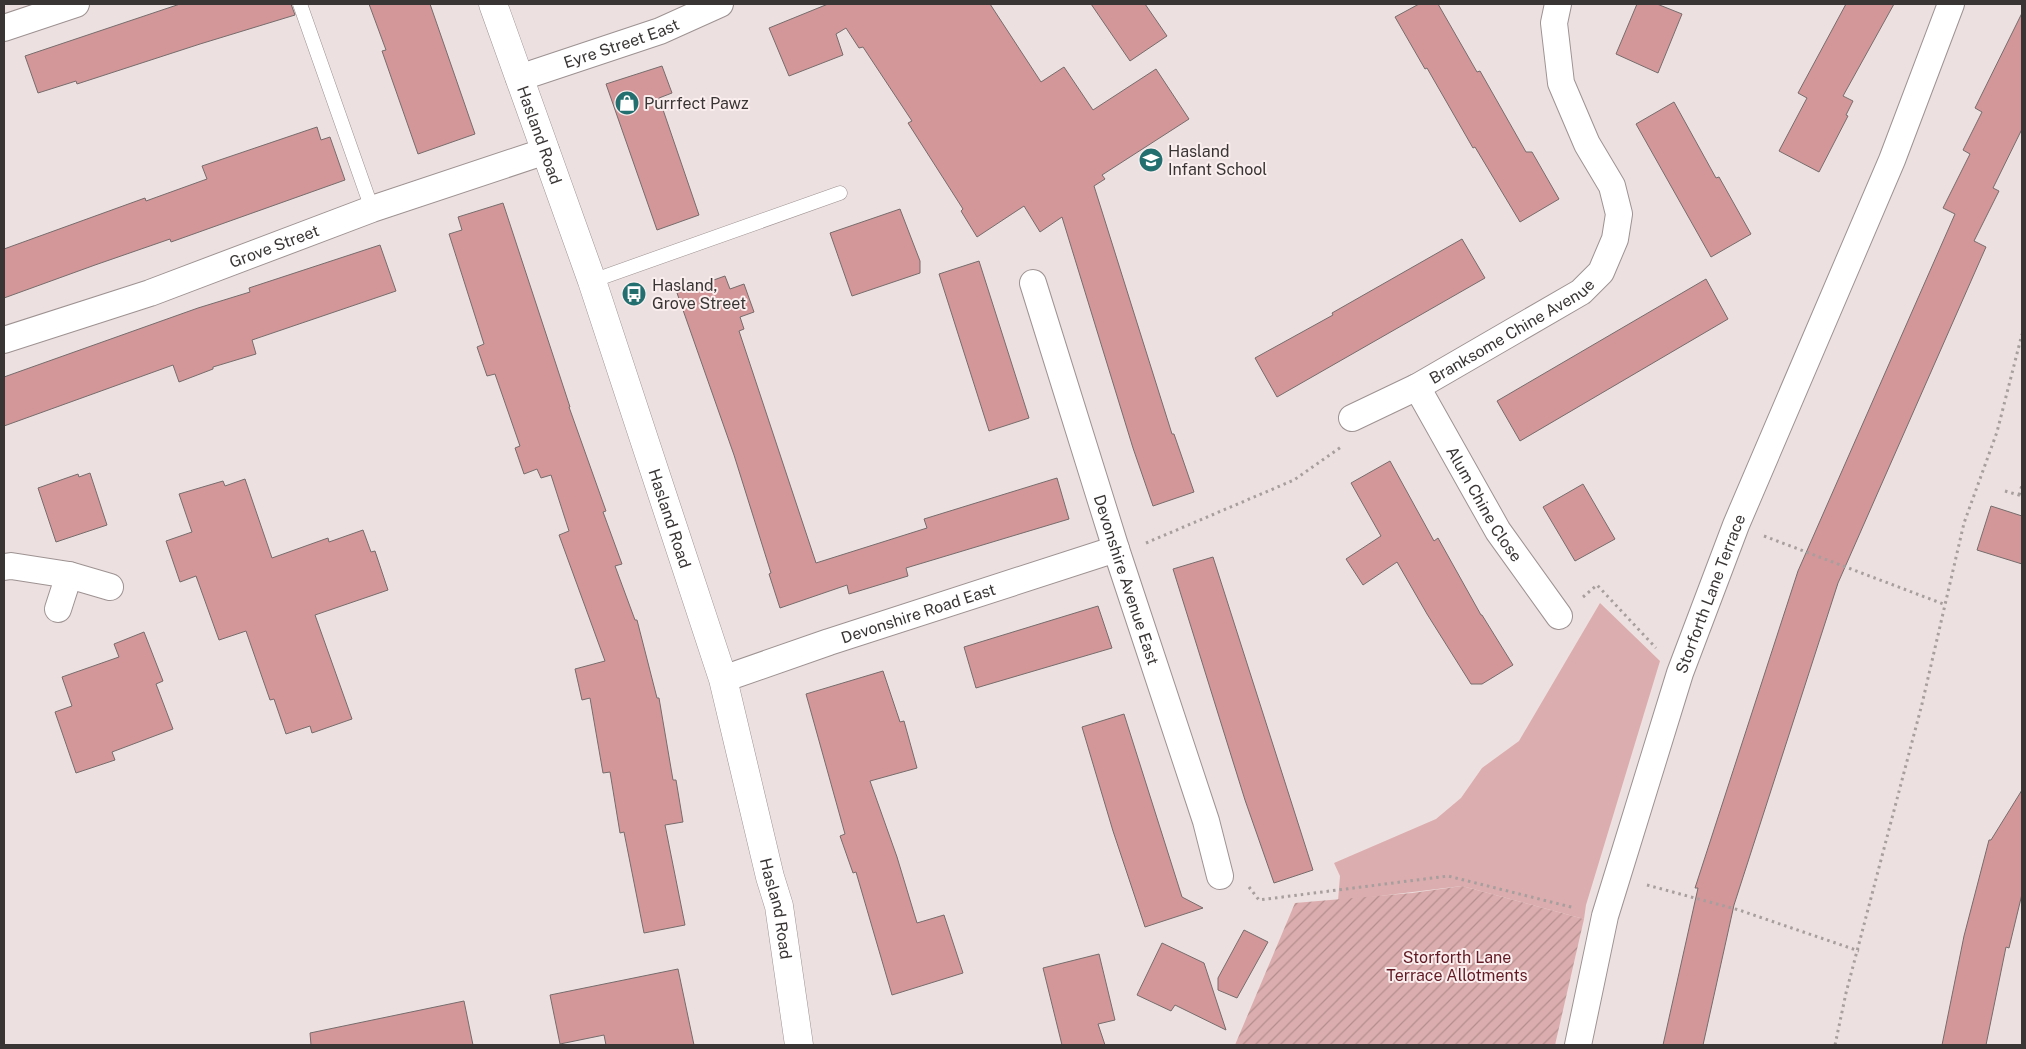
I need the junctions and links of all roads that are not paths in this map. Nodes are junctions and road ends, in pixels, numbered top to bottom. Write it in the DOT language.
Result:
graph roads {
  1 [pos="76,4"];
  2 [pos="300,4"];
  3 [pos="493,4"];
  4 [pos="720,4"];
  5 [pos="1558,4"];
  6 [pos="1951,4"];
  7 [pos="4,28"];
  8 [pos="519,78"];
  9 [pos="546,151"];
  10 [pos="840,193"];
  11 [pos="372,209"];
  12 [pos="592,281"];
  13 [pos="1034,283"];
  14 [pos="4,340"];
  15 [pos="1417,387"];
  16 [pos="1352,418"];
  17 [pos="1116,549"];
  18 [pos="4,567"];
  19 [pos="69,575"];
  20 [pos="110,587"];
  21 [pos="58,609"];
  22 [pos="1558,616"];
  23 [pos="723,679"];
  24 [pos="1220,876"];
  25 [pos="798,1045"];
  26 [pos="1578,1045"];
  1 -- 7 [label="street"];
  2 -- 11 [label="lane"];
  3 -- 8 [label="main road, Hasland Road"];
  4 -- 8 [label="street, Eyre Street East"];
  5 -- 15 [label="street, Branksome Chine Avenue"];
  6 -- 26 [label="street, Storforth Lane Terrace"];
  8 -- 9 [label="main road, Hasland Road"];
  9 -- 11 [label="street, Grove Street"];
  9 -- 12 [label="main road, Hasland Road"];
  10 -- 12 [label="lane"];
  11 -- 14 [label="street, Grove Street"];
  12 -- 23 [label="main road, Hasland Road"];
  13 -- 17 [label="street, Devonshire Avenue East"];
  15 -- 16 [label="street, Branksome Chine Avenue"];
  15 -- 22 [label="street, Alum Chine Close"];
  17 -- 23 [label="street, Devonshire Road East"];
  17 -- 24 [label="street, Devonshire Avenue East"];
  18 -- 19 [label="street"];
  19 -- 20 [label="street"];
  19 -- 21 [label="street"];
  23 -- 25 [label="main road, Hasland Road"];
}
